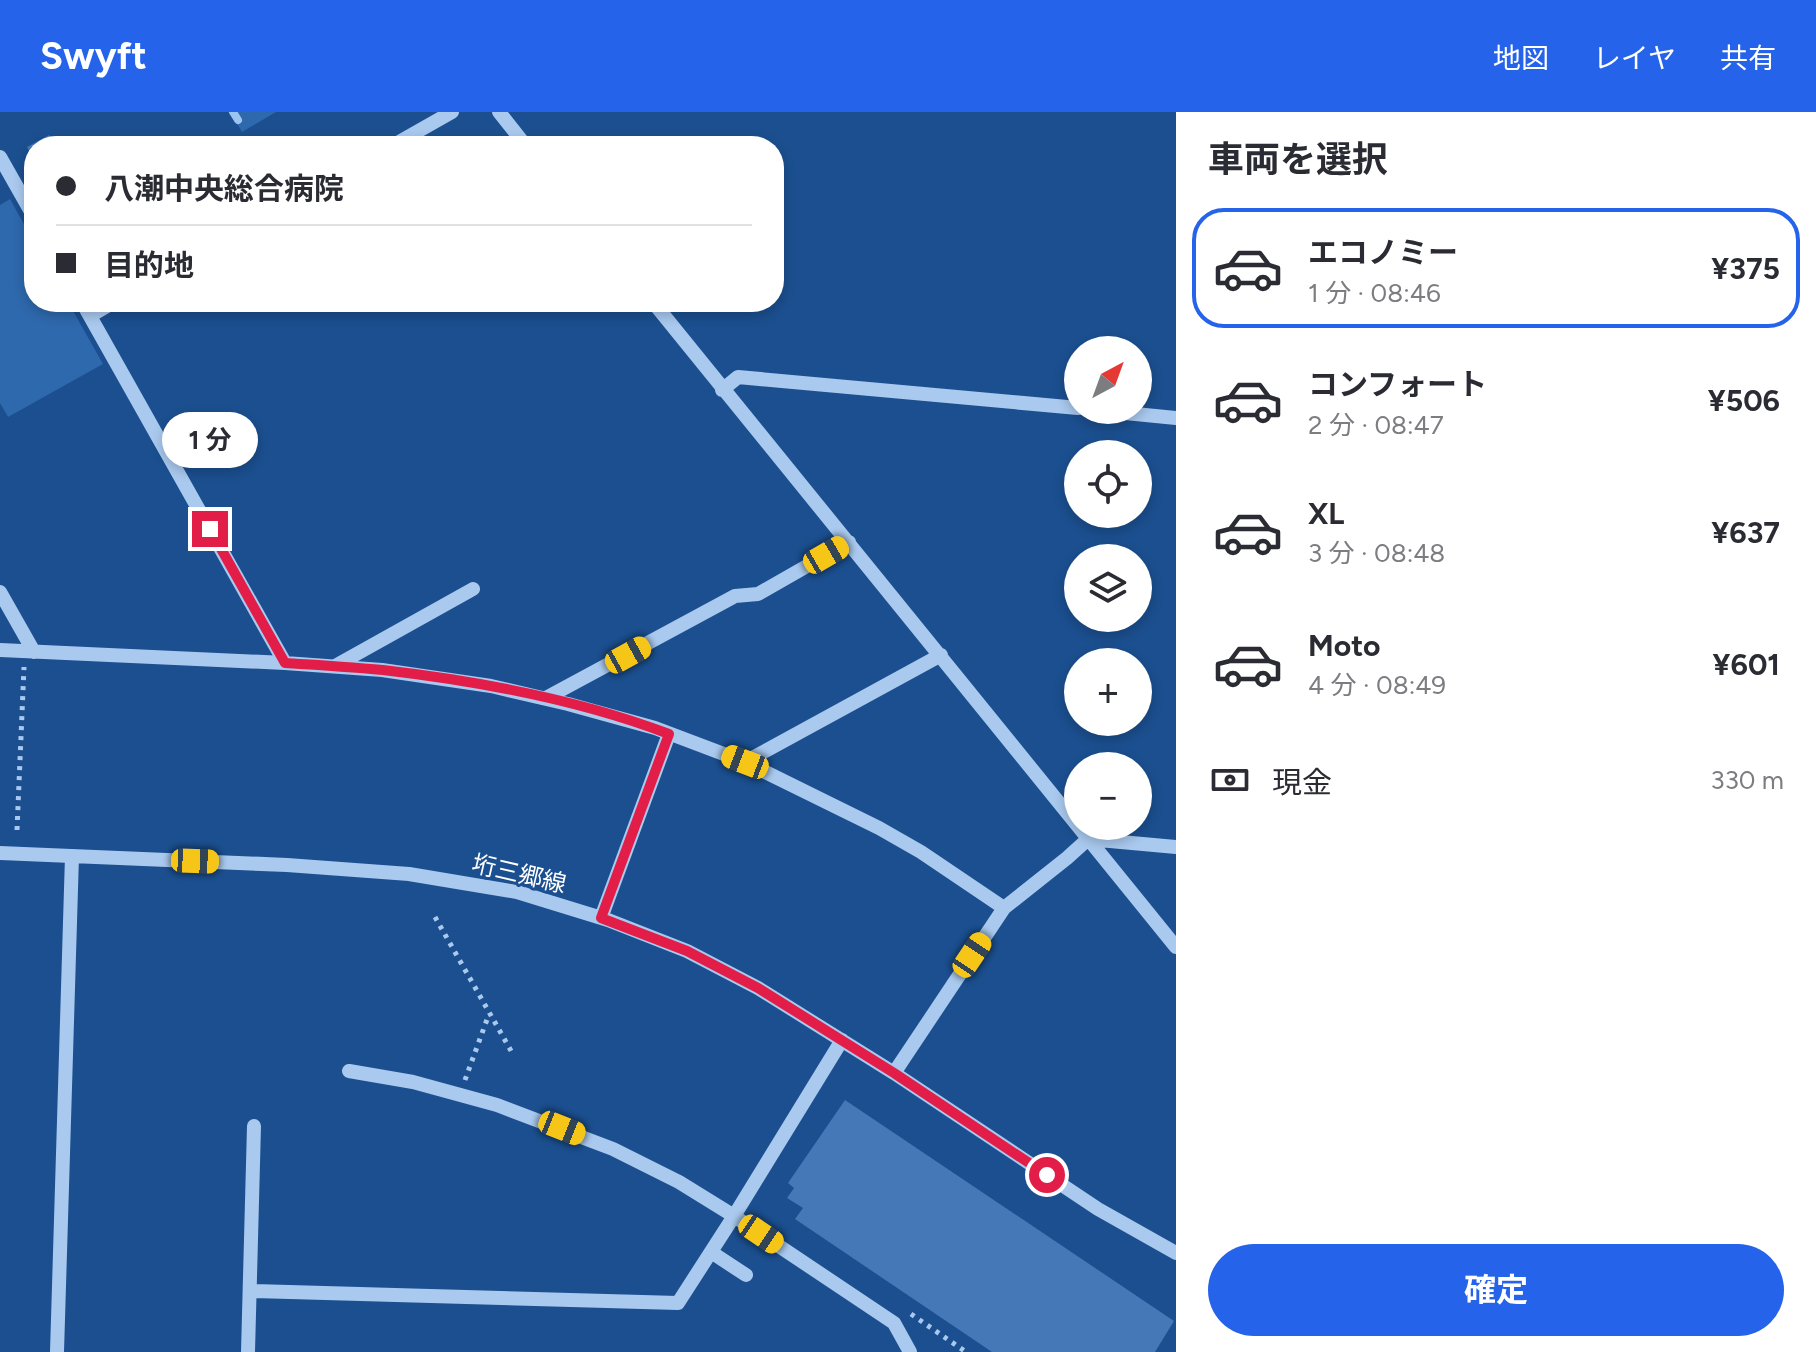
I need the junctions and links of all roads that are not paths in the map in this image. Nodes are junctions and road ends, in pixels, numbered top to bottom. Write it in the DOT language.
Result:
graph roads {
  1 [pos="452,112"];
  2 [pos="499,112"];
  3 [pos="410,136"];
  4 [pos="518,136"];
  5 [pos="0,157"];
  6 [pos="24,199"];
  7 [pos="88,312"];
  8 [pos="97,312"];
  9 [pos="661,312"];
  10 [pos="90,316"];
  11 [pos="722,390"];
  12 [pos="1064,407"];
  13 [pos="1152,416"];
  14 [pos="1176,418"];
  15 [pos="849,542"];
  16 [pos="473,589"];
  17 [pos="0,592"];
  18 [pos="0,650"];
  19 [pos="29,652"];
  20 [pos="941,655"];
  21 [pos="285,663"];
  22 [pos="335,667"];
  23 [pos="546,698"];
  24 [pos="669,734"];
  25 [pos="745,762"];
  26 [pos="1064,809"];
  27 [pos="1087,840"];
  28 [pos="1089,840"];
  29 [pos="1099,840"];
  30 [pos="1176,847"];
  31 [pos="0,853"];
  32 [pos="72,856"];
  33 [pos="1004,908"];
  34 [pos="601,918"];
  35 [pos="1176,947"];
  36 [pos="842,1040"];
  37 [pos="349,1071"];
  38 [pos="894,1073"];
  39 [pos="254,1126"];
  40 [pos="734,1216"];
  41 [pos="711,1252"];
  42 [pos="1176,1253"];
  43 [pos="746,1275"];
  44 [pos="250,1291"];
  45 [pos="57,1352"];
  46 [pos="248,1352"];
  47 [pos="910,1352"];
  1 -- 3 [label="street"];
  2 -- 4 [label="street"];
  5 -- 6 [label="street"];
  7 -- 10 [label="street"];
  8 -- 10 [label="street"];
  9 -- 11 [label="street"];
  10 -- 21 [label="street"];
  11 -- 12 [label="street"];
  11 -- 15 [label="street"];
  13 -- 14 [label="street"];
  15 -- 20 [label="street"];
  15 -- 23 [label="street"];
  16 -- 22 [label="street"];
  17 -- 19 [label="street"];
  18 -- 19 [label="street"];
  19 -- 21 [label="street"];
  20 -- 25 [label="street"];
  20 -- 26 [label="street"];
  21 -- 22 [label="street"];
  22 -- 23 [label="street"];
  23 -- 24 [label="street"];
  24 -- 25 [label="street"];
  24 -- 34 [label="street"];
  25 -- 33 [label="street"];
  27 -- 33 [label="street"];
  28 -- 35 [label="street"];
  29 -- 30 [label="street"];
  31 -- 32 [label="street, 垳三郷線"];
  32 -- 34 [label="street, 垳三郷線"];
  32 -- 45 [label="street"];
  33 -- 38 [label="street"];
  34 -- 36 [label="street, 垳三郷線"];
  36 -- 38 [label="street, 垳三郷線"];
  36 -- 40 [label="street"];
  37 -- 40 [label="street"];
  38 -- 42 [label="street, 垳三郷線"];
  39 -- 44 [label="street"];
  40 -- 41 [label="street"];
  40 -- 47 [label="street"];
  41 -- 43 [label="street"];
  41 -- 44 [label="street"];
  44 -- 46 [label="street"];
}
